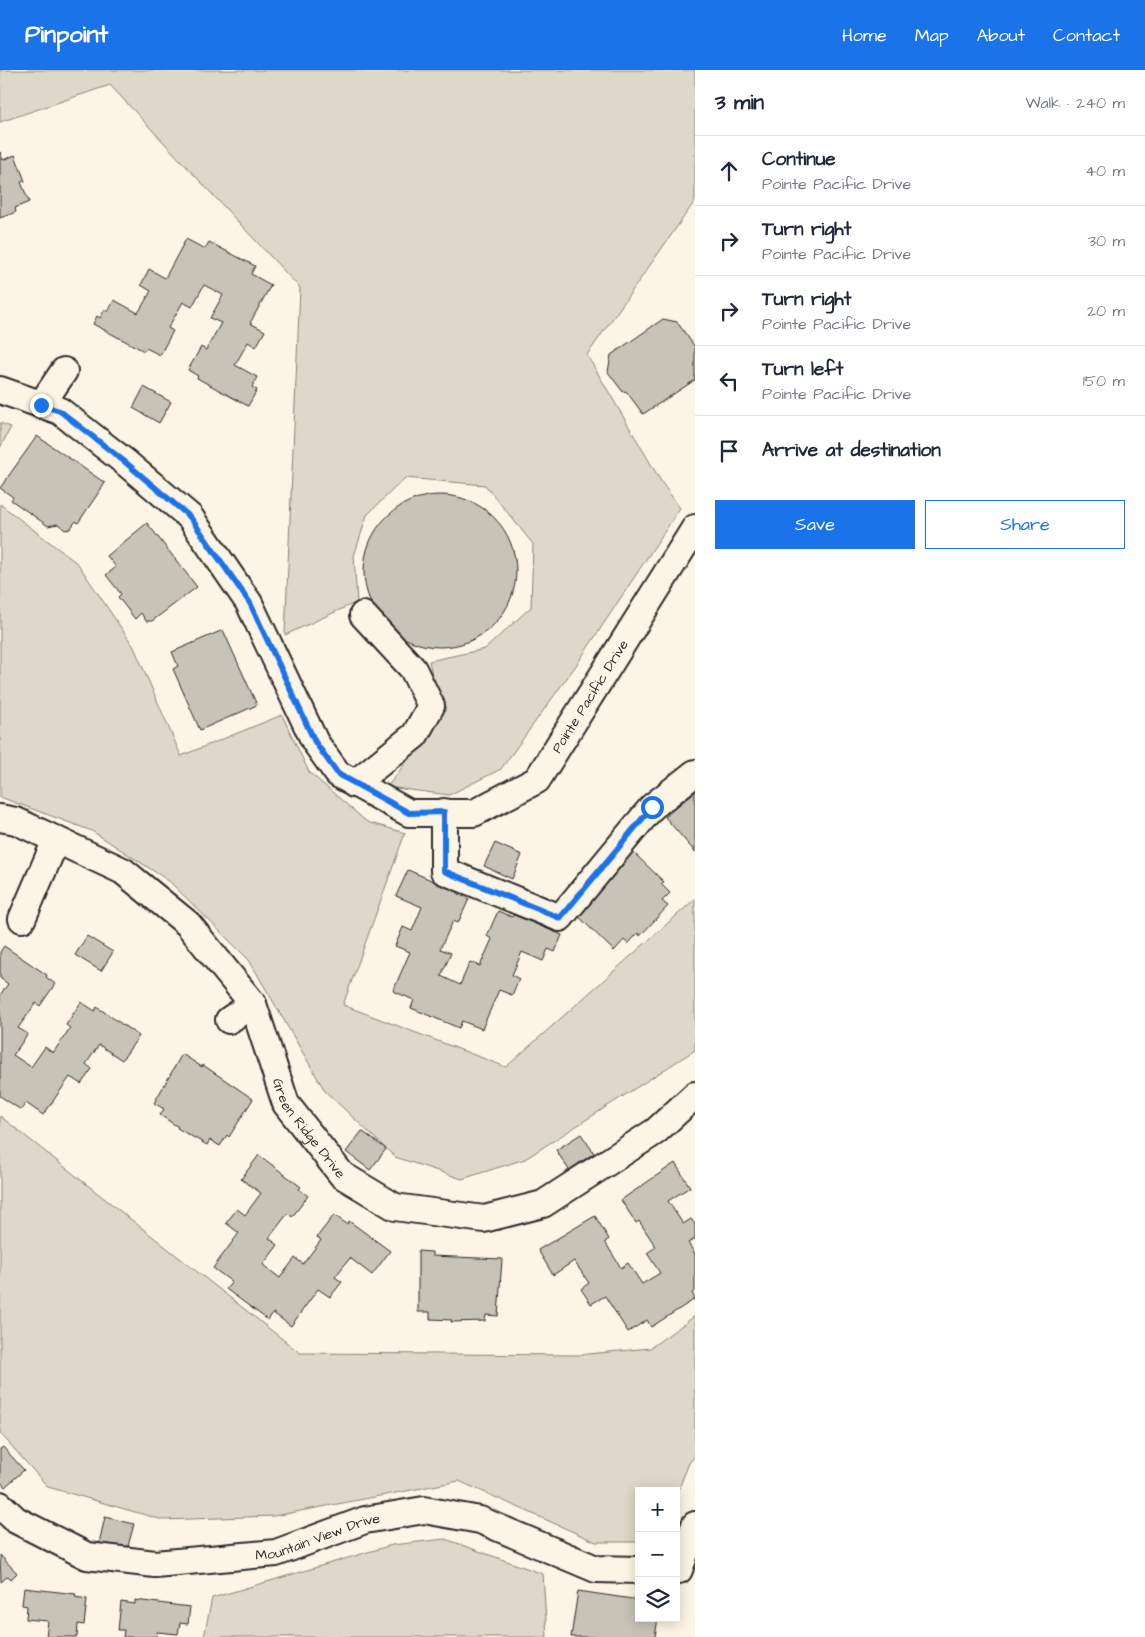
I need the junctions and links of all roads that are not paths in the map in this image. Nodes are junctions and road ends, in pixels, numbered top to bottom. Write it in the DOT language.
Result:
graph roads {
  1 [pos="64,372"];
  2 [pos="0,390"];
  3 [pos="41,405"];
  4 [pos="695,528"];
  5 [pos="363,616"];
  6 [pos="695,772"];
  7 [pos="354,784"];
  8 [pos="444,812"];
  9 [pos="0,818"];
  10 [pos="56,840"];
  11 [pos="22,919"];
  12 [pos="253,1004"];
  13 [pos="230,1020"];
  14 [pos="695,1095"];
  15 [pos="0,1505"];
  16 [pos="695,1525"];
  17 [pos="635,1570"];
  18 [pos="684,1570"];
  1 -- 3 [label="street"];
  2 -- 3 [label="street, Pointe Pacific Drive"];
  3 -- 7 [label="street, Pointe Pacific Drive"];
  4 -- 8 [label="street, Pointe Pacific Drive"];
  5 -- 7 [label="street"];
  6 -- 8 [label="street"];
  7 -- 8 [label="street, Pointe Pacific Drive"];
  9 -- 10 [label="street, Green Ridge Drive"];
  10 -- 11 [label="street"];
  10 -- 12 [label="street, Green Ridge Drive"];
  12 -- 13 [label="street"];
  12 -- 14 [label="street, Green Ridge Drive"];
  15 -- 17 [label="street, Mountain View Drive"];
  16 -- 18 [label="street"];
}
